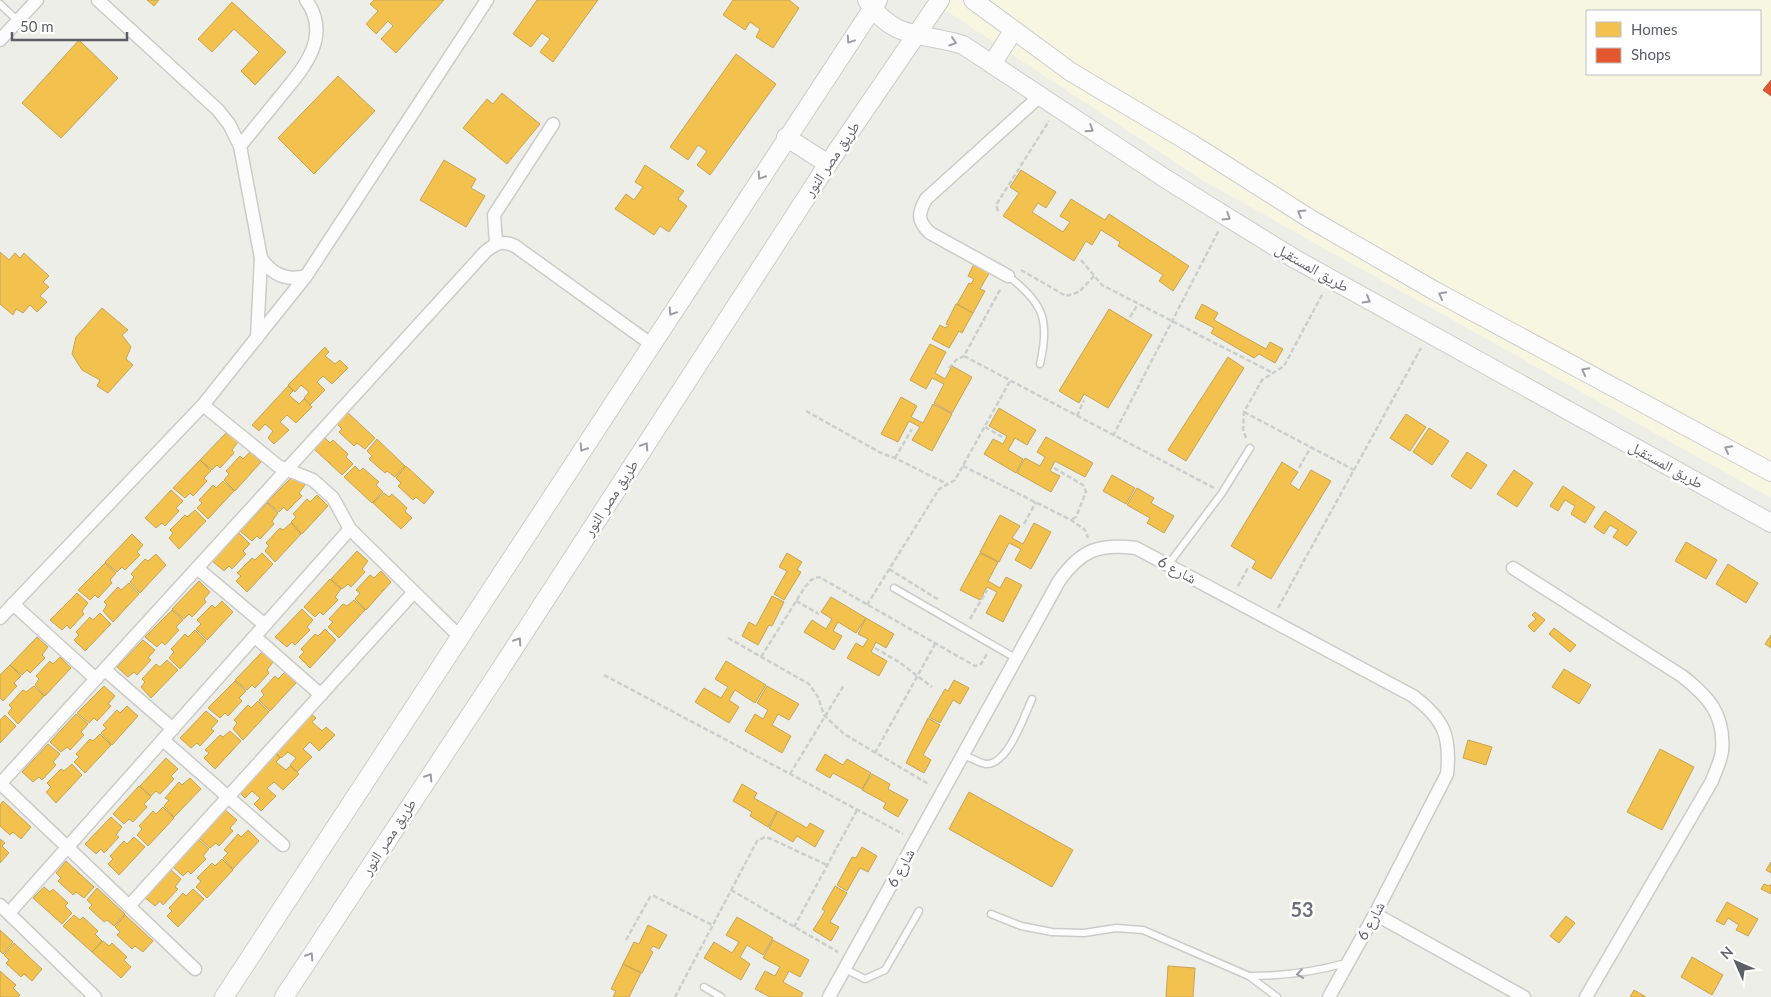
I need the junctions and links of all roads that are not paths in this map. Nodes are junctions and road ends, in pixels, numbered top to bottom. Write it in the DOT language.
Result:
graph roads {
  1 [pos="38,0"];
  2 [pos="98,0"];
  3 [pos="306,0"];
  4 [pos="487,0"];
  5 [pos="940,0"];
  6 [pos="973,0"];
  7 [pos="872,3"];
  8 [pos="0,4"];
  9 [pos="18,21"];
  10 [pos="1013,31"];
  11 [pos="917,34"];
  12 [pos="0,40"];
  13 [pos="992,64"];
  14 [pos="1040,96"];
  15 [pos="552,124"];
  16 [pos="786,137"];
  17 [pos="240,146"];
  18 [pos="828,164"];
  19 [pos="496,243"];
  20 [pos="261,258"];
  21 [pos="306,276"];
  22 [pos="1008,276"];
  23 [pos="257,338"];
  24 [pos="651,344"];
  25 [pos="1040,364"];
  26 [pos="203,406"];
  27 [pos="1250,448"];
  28 [pos="287,469"];
  29 [pos="1771,472"];
  30 [pos="1771,523"];
  31 [pos="350,529"];
  32 [pos="1168,565"];
  33 [pos="197,568"];
  34 [pos="1513,568"];
  35 [pos="894,588"];
  36 [pos="414,592"];
  37 [pos="13,604"];
  38 [pos="0,618"];
  39 [pos="265,625"];
  40 [pos="255,637"];
  41 [pos="460,637"];
  42 [pos="1017,659"];
  43 [pos="100,674"];
  44 [pos="320,695"];
  45 [pos="1032,700"];
  46 [pos="173,729"];
  47 [pos="163,740"];
  48 [pos="964,754"];
  49 [pos="0,783"];
  50 [pos="228,797"];
  51 [pos="283,844"];
  52 [pos="68,848"];
  53 [pos="129,906"];
  54 [pos="5,909"];
  55 [pos="919,911"];
  56 [pos="991,914"];
  57 [pos="1375,914"];
  58 [pos="1348,963"];
  59 [pos="848,964"];
  60 [pos="194,969"];
  61 [pos="1249,976"];
  62 [pos="704,987"];
  63 [pos="95,997"];
  64 [pos="224,997"];
  65 [pos="284,997"];
  66 [pos="721,997"];
  67 [pos="829,997"];
  68 [pos="1277,997"];
  69 [pos="1329,997"];
  70 [pos="1524,997"];
  71 [pos="1586,997"];
  1 -- 9 [label="street"];
  2 -- 17 [label="street"];
  3 -- 17 [label="street"];
  4 -- 21 [label="street"];
  5 -- 11 [label="street, طريق مصر النور"];
  6 -- 10 [label="street"];
  7 -- 11 [label="street, طريق المستقبل"];
  7 -- 16 [label="street, one-way"];
  8 -- 9 [label="lane"];
  9 -- 12 [label="street"];
  10 -- 13 [label="street"];
  29 -- 10 [label="street, one-way"];
  11 -- 13 [label="street, طريق المستقبل, one-way"];
  11 -- 18 [label="street, طريق مصر النور"];
  13 -- 14 [label="street, طريق المستقبل"];
  14 -- 22 [label="street"];
  14 -- 30 [label="street, طريق المستقبل, one-way"];
  15 -- 19 [label="street"];
  16 -- 18 [label="street"];
  16 -- 24 [label="street, one-way"];
  17 -- 20 [label="street"];
  65 -- 18 [label="street, طريق مصر النور, one-way"];
  19 -- 24 [label="street"];
  19 -- 28 [label="street"];
  20 -- 21 [label="street"];
  20 -- 23 [label="street"];
  21 -- 23 [label="street"];
  22 -- 25 [label="lane"];
  23 -- 26 [label="street"];
  24 -- 41 [label="street, one-way"];
  26 -- 28 [label="street"];
  26 -- 37 [label="street"];
  27 -- 32 [label="lane"];
  28 -- 31 [label="street"];
  28 -- 33 [label="street"];
  31 -- 36 [label="street"];
  31 -- 39 [label="street"];
  32 -- 42 [label="street, شارع 6"];
  32 -- 57 [label="street, شارع 6"];
  33 -- 39 [label="street"];
  33 -- 43 [label="street"];
  34 -- 71 [label="street"];
  35 -- 42 [label="lane"];
  36 -- 41 [label="street"];
  36 -- 44 [label="street"];
  37 -- 38 [label="street"];
  37 -- 43 [label="street"];
  39 -- 40 [label="street"];
  40 -- 44 [label="street"];
  40 -- 46 [label="street"];
  41 -- 64 [label="street"];
  42 -- 48 [label="street, شارع 6"];
  43 -- 46 [label="street"];
  43 -- 49 [label="street"];
  44 -- 50 [label="street"];
  45 -- 48 [label="lane"];
  46 -- 47 [label="street"];
  47 -- 50 [label="street"];
  47 -- 52 [label="street"];
  48 -- 59 [label="street, شارع 6"];
  49 -- 52 [label="street"];
  50 -- 51 [label="street"];
  50 -- 53 [label="street"];
  52 -- 53 [label="street"];
  52 -- 54 [label="street"];
  53 -- 60 [label="street"];
  54 -- 63 [label="street"];
  55 -- 59 [label="lane"];
  56 -- 61 [label="lane"];
  57 -- 58 [label="street, شارع 6"];
  57 -- 70 [label="street"];
  58 -- 61 [label="lane, one-way"];
  58 -- 69 [label="street, شارع 6"];
  59 -- 67 [label="street, شارع 6"];
  61 -- 68 [label="lane"];
  62 -- 66 [label="lane"];
}
